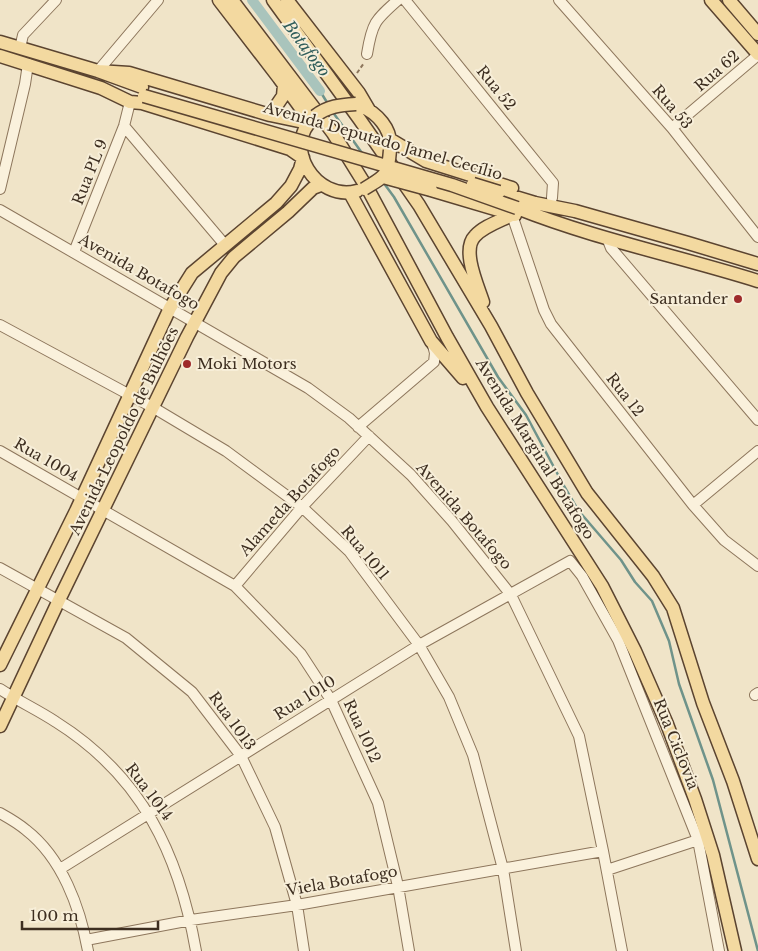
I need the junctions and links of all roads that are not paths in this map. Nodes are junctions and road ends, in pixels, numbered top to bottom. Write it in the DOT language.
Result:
graph roads {
  1 [pos="56,0"];
  2 [pos="158,0"];
  3 [pos="219,0"];
  4 [pos="232,0"];
  5 [pos="274,0"];
  6 [pos="287,0"];
  7 [pos="398,0"];
  8 [pos="405,0"];
  9 [pos="559,0"];
  10 [pos="711,0"];
  11 [pos="729,0"];
  12 [pos="758,34"];
  13 [pos="0,42"];
  14 [pos="20,48"];
  15 [pos="367,54"];
  16 [pos="758,54"];
  17 [pos="0,56"];
  18 [pos="28,64"];
  19 [pos="98,71"];
  20 [pos="284,86"];
  21 [pos="101,88"];
  22 [pos="143,92"];
  23 [pos="130,102"];
  24 [pos="369,110"];
  25 [pos="270,115"];
  26 [pos="312,120"];
  27 [pos="124,126"];
  28 [pos="672,128"];
  29 [pos="391,145"];
  30 [pos="303,158"];
  31 [pos="384,177"];
  32 [pos="321,185"];
  33 [pos="0,189"];
  34 [pos="350,193"];
  35 [pos="552,198"];
  36 [pos="0,210"];
  37 [pos="515,211"];
  38 [pos="574,211"];
  39 [pos="758,237"];
  40 [pos="607,238"];
  41 [pos="225,245"];
  42 [pos="74,252"];
  43 [pos="758,264"];
  44 [pos="758,281"];
  45 [pos="170,308"];
  46 [pos="195,322"];
  47 [pos="0,325"];
  48 [pos="491,326"];
  49 [pos="431,341"];
  50 [pos="131,395"];
  51 [pos="487,407"];
  52 [pos="154,408"];
  53 [pos="758,420"];
  54 [pos="358,427"];
  55 [pos="369,436"];
  56 [pos="0,451"];
  57 [pos="758,451"];
  58 [pos="82,498"];
  59 [pos="693,505"];
  60 [pos="302,507"];
  61 [pos="103,511"];
  62 [pos="570,561"];
  63 [pos="758,566"];
  64 [pos="0,568"];
  65 [pos="235,586"];
  66 [pos="38,589"];
  67 [pos="511,595"];
  68 [pos="59,600"];
  69 [pos="419,645"];
  70 [pos="0,664"];
  71 [pos="0,689"];
  72 [pos="13,698"];
  73 [pos="331,700"];
  74 [pos="0,726"];
  75 [pos="241,756"];
  76 [pos="0,813"];
  77 [pos="149,813"];
  78 [pos="698,840"];
  79 [pos="604,851"];
  80 [pos="758,859"];
  81 [pos="503,868"];
  82 [pos="60,869"];
  83 [pos="607,870"];
  84 [pos="398,886"];
  85 [pos="297,905"];
  86 [pos="191,920"];
  87 [pos="86,940"];
  88 [pos="88,951"];
  89 [pos="196,951"];
  90 [pos="304,951"];
  91 [pos="409,951"];
  92 [pos="516,951"];
  93 [pos="622,951"];
  94 [pos="719,951"];
  95 [pos="735,951"];
  1 -- 14 [label="street"];
  2 -- 19 [label="street"];
  3 -- 20 [label="main road"];
  4 -- 51 [label="main road, Avenida Marginal Botafogo"];
  5 -- 48 [label="main road, Avenida Marginal Botafogo"];
  6 -- 24 [label="main road"];
  7 -- 15 [label="street"];
  8 -- 35 [label="street, Rua 52"];
  9 -- 28 [label="street, Rua 53"];
  10 -- 16 [label="main road"];
  11 -- 12 [label="main road"];
  13 -- 14 [label="main road, Avenida Deputado Jamel Cecílio"];
  14 -- 19 [label="main road, Avenida Deputado Jamel Cecílio"];
  16 -- 28 [label="street, Rua 62"];
  17 -- 18 [label="main road, Avenida Deputado Jamel Cecílio"];
  18 -- 21 [label="main road, Avenida Deputado Jamel Cecílio"];
  18 -- 33 [label="street"];
  19 -- 22 [label="main road, Avenida Deputado Jamel Cecílio"];
  19 -- 25 [label="main road"];
  20 -- 25 [label="main road"];
  20 -- 26 [label="main road"];
  21 -- 22 [label="main road, Avenida Deputado Jamel Cecílio"];
  21 -- 23 [label="main road, Avenida Deputado Jamel Cecílio"];
  22 -- 37 [label="main road, Avenida Deputado Jamel Cecílio, bridge"];
  22 -- 38 [label="main road, Avenida Deputado Jamel Cecílio, bridge"];
  23 -- 27 [label="street, Rua PL 9"];
  23 -- 30 [label="main road, Avenida Deputado Jamel Cecílio"];
  24 -- 26 [label="main road, bridge"];
  24 -- 29 [label="main road"];
  25 -- 26 [label="main road"];
  26 -- 30 [label="main road"];
  27 -- 41 [label="street"];
  27 -- 42 [label="street, Rua PL 9"];
  28 -- 39 [label="street, Rua 53"];
  29 -- 31 [label="main road, bridge"];
  29 -- 35 [label="main road"];
  30 -- 32 [label="main road"];
  30 -- 41 [label="main road, Avenida Leopoldo de Bulhões"];
  31 -- 34 [label="main road, bridge"];
  31 -- 37 [label="main road, bridge"];
  32 -- 34 [label="main road"];
  32 -- 46 [label="main road, Avenida Leopoldo de Bulhões"];
  34 -- 49 [label="main road"];
  35 -- 38 [label="main road"];
  36 -- 42 [label="street, Avenida Botafogo"];
  37 -- 40 [label="main road, Avenida Deputado Jamel Cecílio"];
  37 -- 48 [label="main road"];
  37 -- 59 [label="street, Rua 12"];
  38 -- 43 [label="main road, Avenida Deputado Jamel Cecílio"];
  40 -- 44 [label="main road, Avenida Deputado Jamel Cecílio"];
  40 -- 53 [label="street"];
  41 -- 45 [label="main road, Avenida Leopoldo de Bulhões"];
  42 -- 45 [label="street, Avenida Botafogo"];
  45 -- 46 [label="street, Avenida Botafogo"];
  45 -- 50 [label="main road, Avenida Leopoldo de Bulhões"];
  46 -- 52 [label="main road, Avenida Leopoldo de Bulhões"];
  46 -- 54 [label="street, Avenida Botafogo"];
  47 -- 50 [label="street, Rua 1011"];
  48 -- 80 [label="main road, Avenida Marginal Botafogo"];
  49 -- 51 [label="main road"];
  49 -- 54 [label="street"];
  50 -- 52 [label="street, Rua 1011"];
  50 -- 58 [label="main road, Avenida Leopoldo de Bulhões"];
  51 -- 95 [label="main road, Avenida Marginal Botafogo"];
  52 -- 60 [label="street, Rua 1011"];
  52 -- 61 [label="main road, Avenida Leopoldo de Bulhões"];
  54 -- 55 [label="street, Avenida Botafogo"];
  55 -- 60 [label="street, Alameda Botafogo"];
  55 -- 67 [label="street, Avenida Botafogo"];
  56 -- 58 [label="street, Rua 1004"];
  57 -- 59 [label="street"];
  58 -- 61 [label="street, Rua 1004"];
  58 -- 66 [label="main road, Avenida Leopoldo de Bulhões"];
  59 -- 63 [label="street, Rua 12"];
  60 -- 65 [label="street, Alameda Botafogo"];
  60 -- 69 [label="street, Rua 1011"];
  61 -- 65 [label="street, Rua 1012"];
  61 -- 68 [label="main road, Avenida Leopoldo de Bulhões"];
  62 -- 67 [label="street, Rua 1010"];
  62 -- 78 [label="street, Rua Ciclovia"];
  64 -- 66 [label="street, Rua 1013"];
  65 -- 73 [label="street, Rua 1012"];
  66 -- 68 [label="street, Rua 1013"];
  66 -- 70 [label="main road, Avenida Leopoldo de Bulhões"];
  67 -- 69 [label="street, Rua 1010"];
  67 -- 79 [label="street, Avenida Botafogo"];
  68 -- 72 [label="main road, Avenida Leopoldo de Bulhões"];
  68 -- 75 [label="street, Rua 1013"];
  69 -- 73 [label="street, Rua 1010"];
  69 -- 81 [label="street, Rua 1011"];
  71 -- 72 [label="street, Rua 1014"];
  72 -- 74 [label="main road, Avenida Leopoldo de Bulhões"];
  72 -- 77 [label="street, Rua 1014"];
  73 -- 75 [label="street, Rua 1010"];
  73 -- 84 [label="street, Rua 1012"];
  75 -- 77 [label="street, Rua 1010"];
  75 -- 85 [label="street, Rua 1013"];
  76 -- 82 [label="street"];
  77 -- 82 [label="street, Rua 1010"];
  77 -- 86 [label="street, Rua 1014"];
  78 -- 83 [label="street"];
  78 -- 94 [label="street, Rua Ciclovia"];
  79 -- 81 [label="street, Viela Botafogo"];
  79 -- 83 [label="street, Avenida Botafogo"];
  81 -- 84 [label="street, Viela Botafogo"];
  81 -- 92 [label="street, Rua 1011"];
  82 -- 87 [label="street"];
  83 -- 93 [label="street, Avenida Botafogo"];
  84 -- 85 [label="street, Viela Botafogo"];
  84 -- 91 [label="street, Rua 1012"];
  85 -- 86 [label="street, Viela Botafogo"];
  85 -- 90 [label="street, Rua 1013"];
  86 -- 87 [label="street, Viela Botafogo"];
  86 -- 89 [label="street, Rua 1014"];
  87 -- 88 [label="street"];
}
